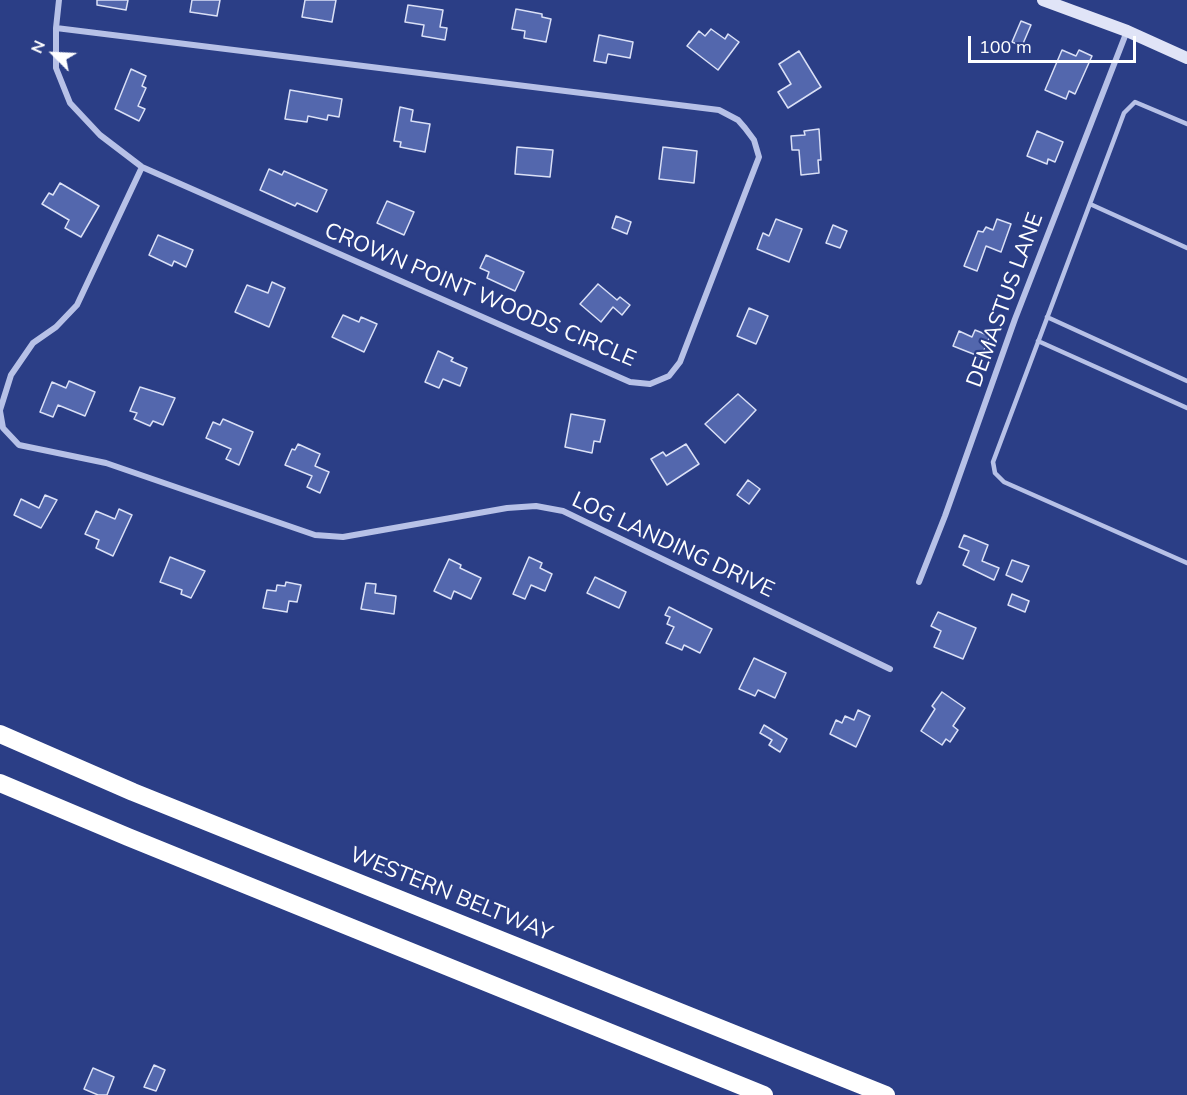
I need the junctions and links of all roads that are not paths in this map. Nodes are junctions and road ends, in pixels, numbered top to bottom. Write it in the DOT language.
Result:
graph roads {
  1 [pos="59,0"];
  2 [pos="1043,0"];
  3 [pos="56,28"];
  4 [pos="1127,31"];
  5 [pos="1187,58"];
  6 [pos="1187,124"];
  7 [pos="141,167"];
  8 [pos="1090,204"];
  9 [pos="1187,248"];
  10 [pos="1047,317"];
  11 [pos="1038,341"];
  12 [pos="1187,381"];
  13 [pos="1187,408"];
  14 [pos="0,410"];
  15 [pos="1187,562"];
  16 [pos="919,582"];
  17 [pos="890,669"];
  18 [pos="0,734"];
  19 [pos="0,783"];
  20 [pos="764,1095"];
  21 [pos="886,1095"];
  1 -- 3 [label="street, CROWN POINT WOODS CIRCLE"];
  2 -- 4 [label="main road"];
  3 -- 7 [label="street, CROWN POINT WOODS CIRCLE"];
  3 -- 7 [label="street, CROWN POINT WOODS CIRCLE"];
  4 -- 5 [label="main road"];
  4 -- 16 [label="street, DEMASTUS LANE"];
  6 -- 8 [label="lane"];
  7 -- 14 [label="street, LOG LANDING DRIVE"];
  8 -- 9 [label="lane"];
  8 -- 10 [label="lane"];
  10 -- 11 [label="lane"];
  10 -- 12 [label="lane"];
  11 -- 13 [label="lane"];
  11 -- 15 [label="lane"];
  14 -- 17 [label="street, LOG LANDING DRIVE"];
  18 -- 21 [label="highway, WESTERN BELTWAY"];
  19 -- 20 [label="highway"];
}
